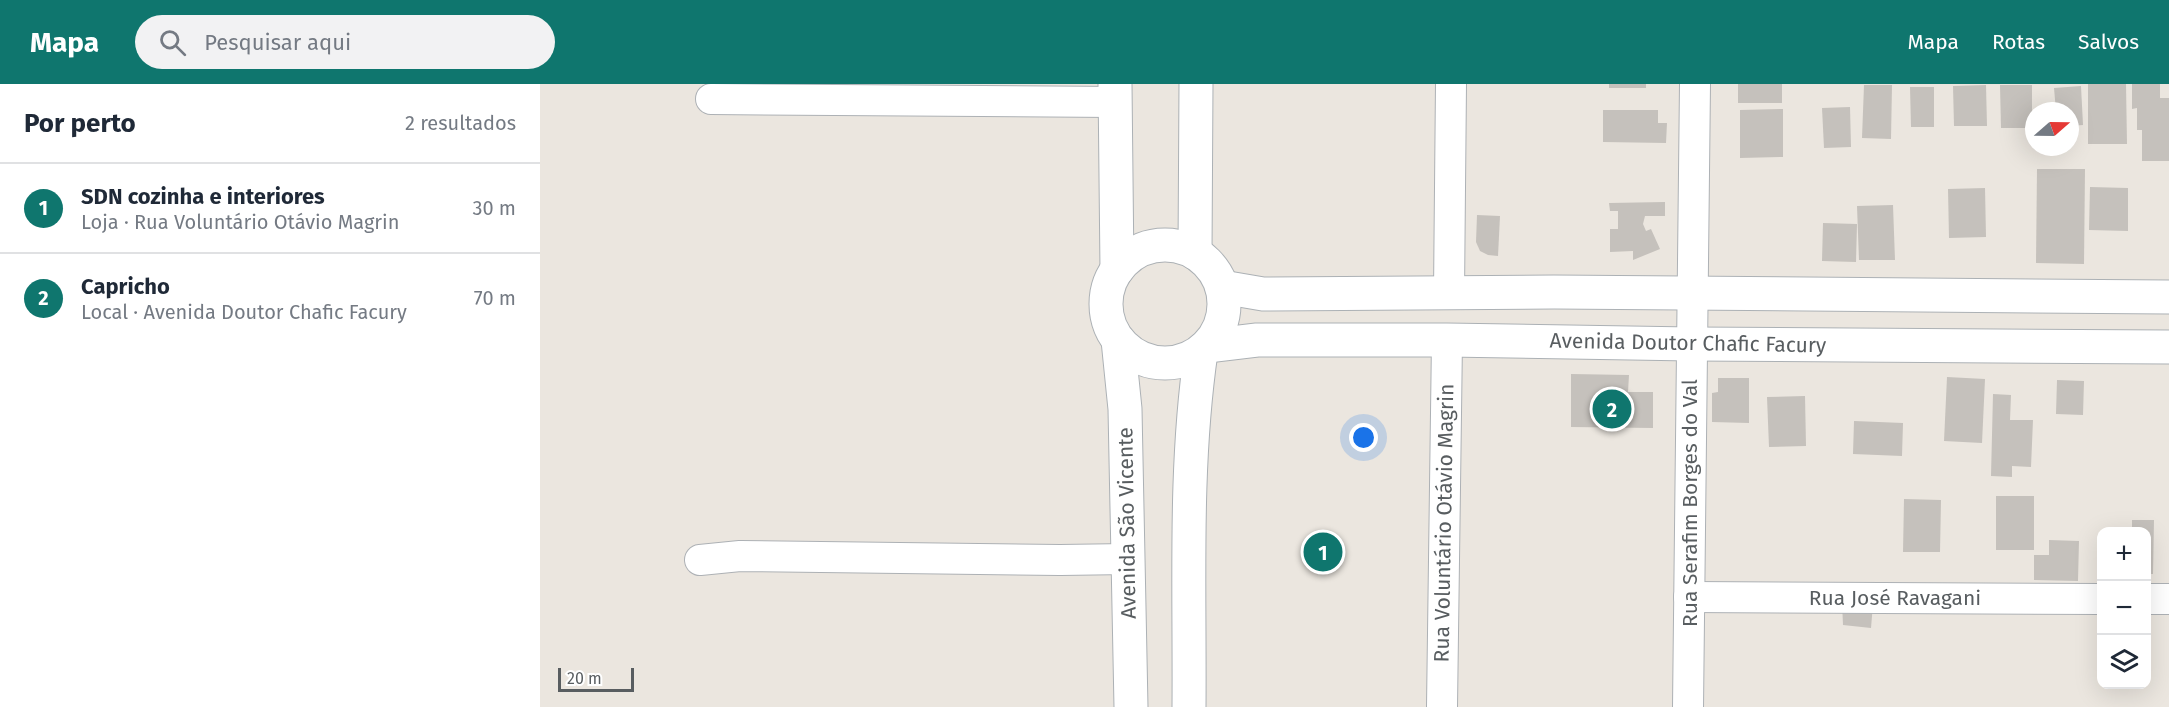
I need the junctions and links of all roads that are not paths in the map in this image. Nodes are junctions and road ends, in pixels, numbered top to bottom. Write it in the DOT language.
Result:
graph roads {
  1 [pos="1196,84"];
  2 [pos="1451,84"];
  3 [pos="1695,84"];
  4 [pos="1115,93"];
  5 [pos="711,99"];
  6 [pos="1195,253"];
  7 [pos="1117,270"];
  8 [pos="1222,287"];
  9 [pos="1449,293"];
  10 [pos="1692,293"];
  11 [pos="2169,297"];
  12 [pos="1118,340"];
  13 [pos="1447,340"];
  14 [pos="1691,344"];
  15 [pos="2169,347"];
  16 [pos="1204,349"];
  17 [pos="1128,559"];
  18 [pos="699,560"];
  19 [pos="1689,597"];
  20 [pos="2097,599"];
  21 [pos="2151,599"];
  22 [pos="2169,599"];
  23 [pos="1131,707"];
  24 [pos="1189,707"];
  25 [pos="1442,707"];
  26 [pos="1688,707"];
  1 -- 6 [label="main road"];
  2 -- 9 [label="street"];
  3 -- 10 [label="street, Rua Serafim Borges do Val"];
  4 -- 5 [label="street"];
  4 -- 7 [label="main road"];
  6 -- 7 [label="main road"];
  6 -- 8 [label="main road"];
  7 -- 12 [label="main road"];
  8 -- 9 [label="main road"];
  8 -- 16 [label="main road"];
  9 -- 10 [label="main road"];
  10 -- 11 [label="main road"];
  10 -- 14 [label="street, Rua Serafim Borges do Val"];
  12 -- 16 [label="main road"];
  12 -- 17 [label="main road, Avenida São Vicente"];
  13 -- 14 [label="main road, Avenida Doutor Chafic Facury"];
  13 -- 16 [label="main road, Avenida Doutor Chafic Facury"];
  13 -- 25 [label="street, Rua Voluntário Otávio Magrin"];
  14 -- 15 [label="main road, Avenida Doutor Chafic Facury"];
  14 -- 19 [label="street, Rua Serafim Borges do Val"];
  16 -- 24 [label="main road"];
  17 -- 18 [label="street"];
  17 -- 23 [label="main road, Avenida São Vicente"];
  19 -- 20 [label="street, Rua José Ravagani"];
  19 -- 26 [label="street, Rua Serafim Borges do Val"];
  21 -- 22 [label="street"];
}
